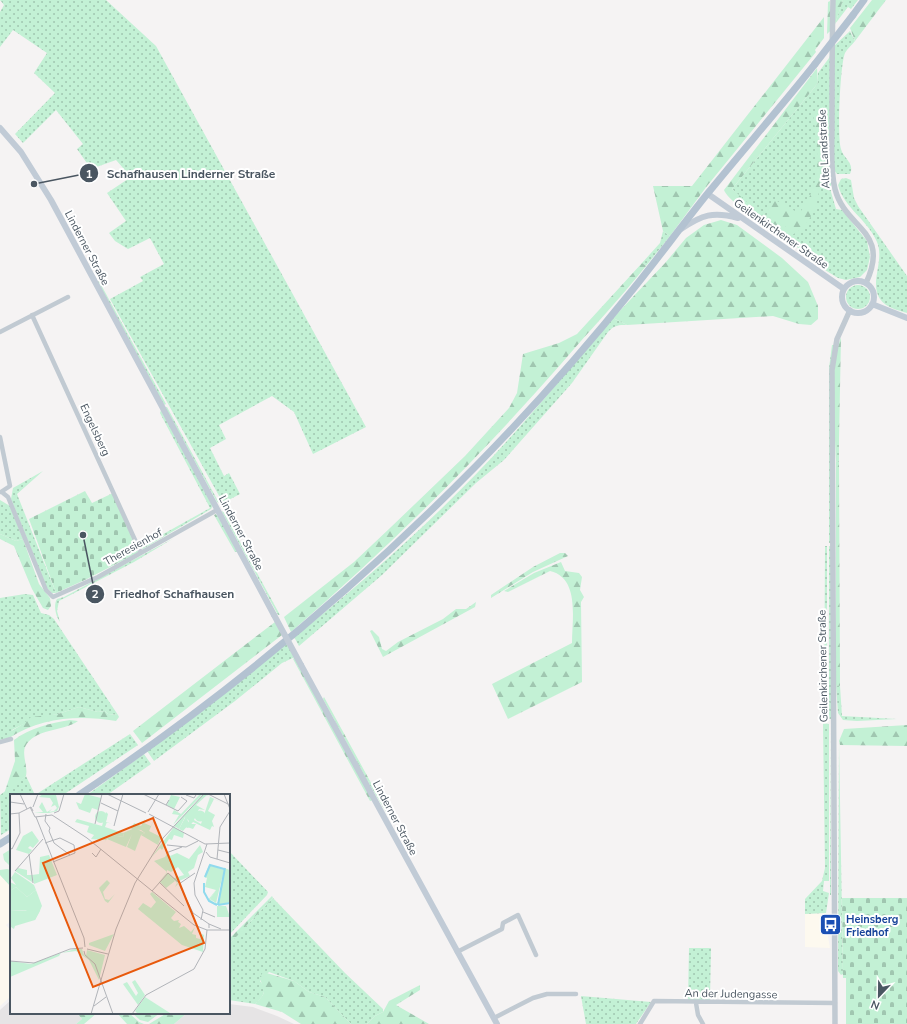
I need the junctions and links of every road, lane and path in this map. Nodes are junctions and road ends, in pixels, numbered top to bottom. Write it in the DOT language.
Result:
graph roads {
  1 [pos="833,0"];
  2 [pos="864,0"];
  3 [pos="0,128"];
  4 [pos="708,194"];
  5 [pos="743,220"];
  6 [pos="678,232"];
  7 [pos="866,283"];
  8 [pos="844,289"];
  9 [pos="68,297"];
  10 [pos="872,304"];
  11 [pos="850,310"];
  12 [pos="32,315"];
  13 [pos="907,318"];
  14 [pos="0,332"];
  15 [pos="0,438"];
  16 [pos="1,492"];
  17 [pos="217,510"];
  18 [pos="141,553"];
  19 [pos="11,739"];
  20 [pos="0,742"];
  21 [pos="80,794"];
  22 [pos="10,838"];
  23 [pos="0,844"];
  24 [pos="457,952"];
  25 [pos="536,955"];
  26 [pos="576,994"];
  27 [pos="696,1003"];
  28 [pos="835,1003"];
  29 [pos="494,1018"];
  30 [pos="497,1024"];
  31 [pos="640,1024"];
  32 [pos="703,1024"];
  33 [pos="835,1024"];
  1 -- 7 [label="street, Alte Landstraße"];
  2 -- 4 [label="main road, bridge"];
  3 -- 17 [label="main road, Linderner Straße"];
  4 -- 5 [label="main road, Geilenkirchener Straße"];
  4 -- 6 [label="main road"];
  5 -- 6 [label="main road"];
  5 -- 8 [label="main road, Geilenkirchener Straße"];
  6 -- 21 [label="main road"];
  7 -- 8 [label="main road"];
  7 -- 10 [label="main road"];
  8 -- 11 [label="main road"];
  9 -- 12 [label="street"];
  10 -- 11 [label="main road"];
  10 -- 13 [label="main road"];
  11 -- 28 [label="street, Geilenkirchener Straße"];
  12 -- 14 [label="street"];
  12 -- 18 [label="street, Engelsberg"];
  15 -- 16 [label="street"];
  16 -- 18 [label="street, Theresienhof"];
  17 -- 18 [label="street, Theresienhof"];
  17 -- 24 [label="main road, Linderner Straße, bridge"];
  19 -- 20 [label="street"];
  22 -- 23 [label="main road"];
  24 -- 25 [label="street"];
  24 -- 29 [label="main road, Linderner Straße"];
  26 -- 29 [label="street"];
  27 -- 28 [label="street, An der Judengasse"];
  27 -- 31 [label="street, An der Judengasse"];
  27 -- 32 [label="street"];
  28 -- 33 [label="street, Geilenkirchener Straße"];
  29 -- 30 [label="main road, Linderner Straße"];
}
